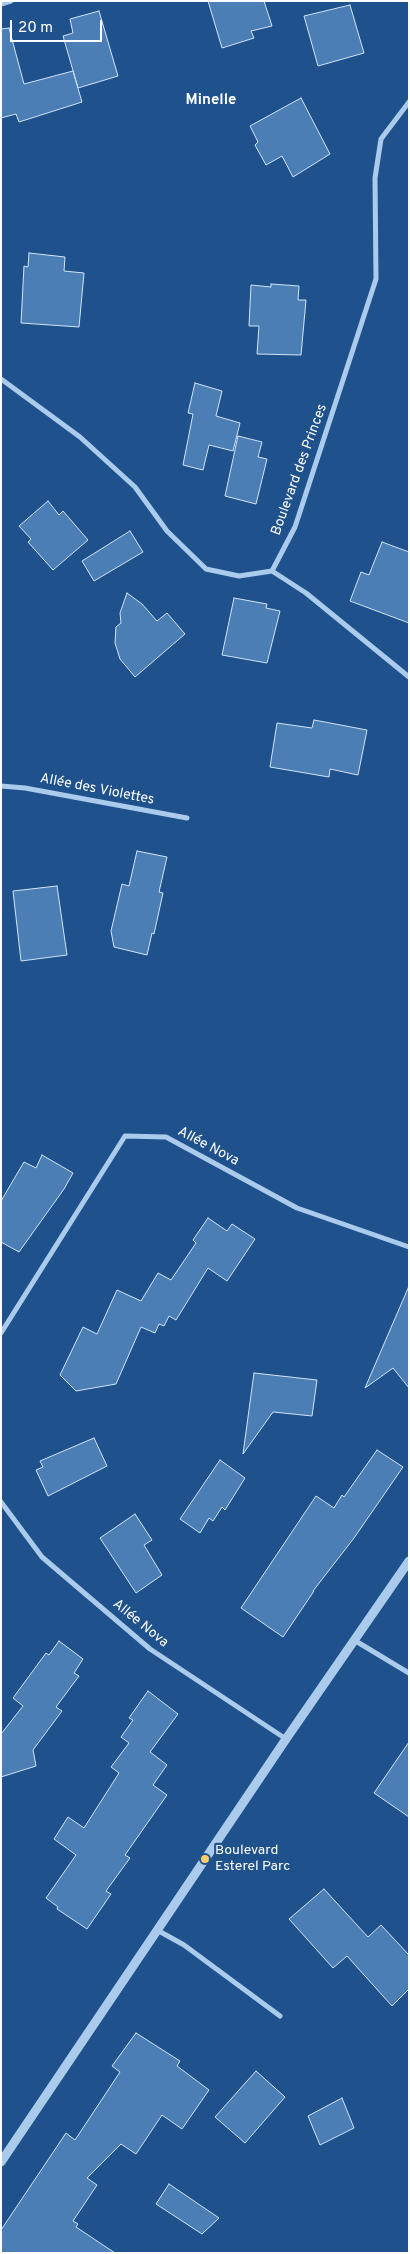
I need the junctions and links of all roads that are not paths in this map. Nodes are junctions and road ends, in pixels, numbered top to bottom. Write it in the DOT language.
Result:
graph roads {
  1 [pos="11,1"];
  2 [pos="1,4"];
  3 [pos="409,102"];
  4 [pos="1,379"];
  5 [pos="272,571"];
  6 [pos="409,676"];
  7 [pos="1,786"];
  8 [pos="188,818"];
  9 [pos="409,1247"];
  10 [pos="1,1333"];
  11 [pos="1,1502"];
  12 [pos="409,1561"];
  13 [pos="354,1640"];
  14 [pos="409,1673"];
  15 [pos="286,1739"];
  16 [pos="157,1930"];
  17 [pos="280,2016"];
  18 [pos="1,2162"];
  1 -- 2 [label="street"];
  3 -- 5 [label="street, Boulevard des Princes"];
  4 -- 5 [label="street"];
  5 -- 6 [label="street"];
  7 -- 8 [label="street, Allée des Violettes"];
  9 -- 10 [label="street, Allée Nova"];
  11 -- 15 [label="street, Allée Nova"];
  12 -- 13 [label="street"];
  13 -- 14 [label="street"];
  13 -- 15 [label="street"];
  15 -- 16 [label="street"];
  16 -- 17 [label="street"];
  16 -- 18 [label="street"];
}
